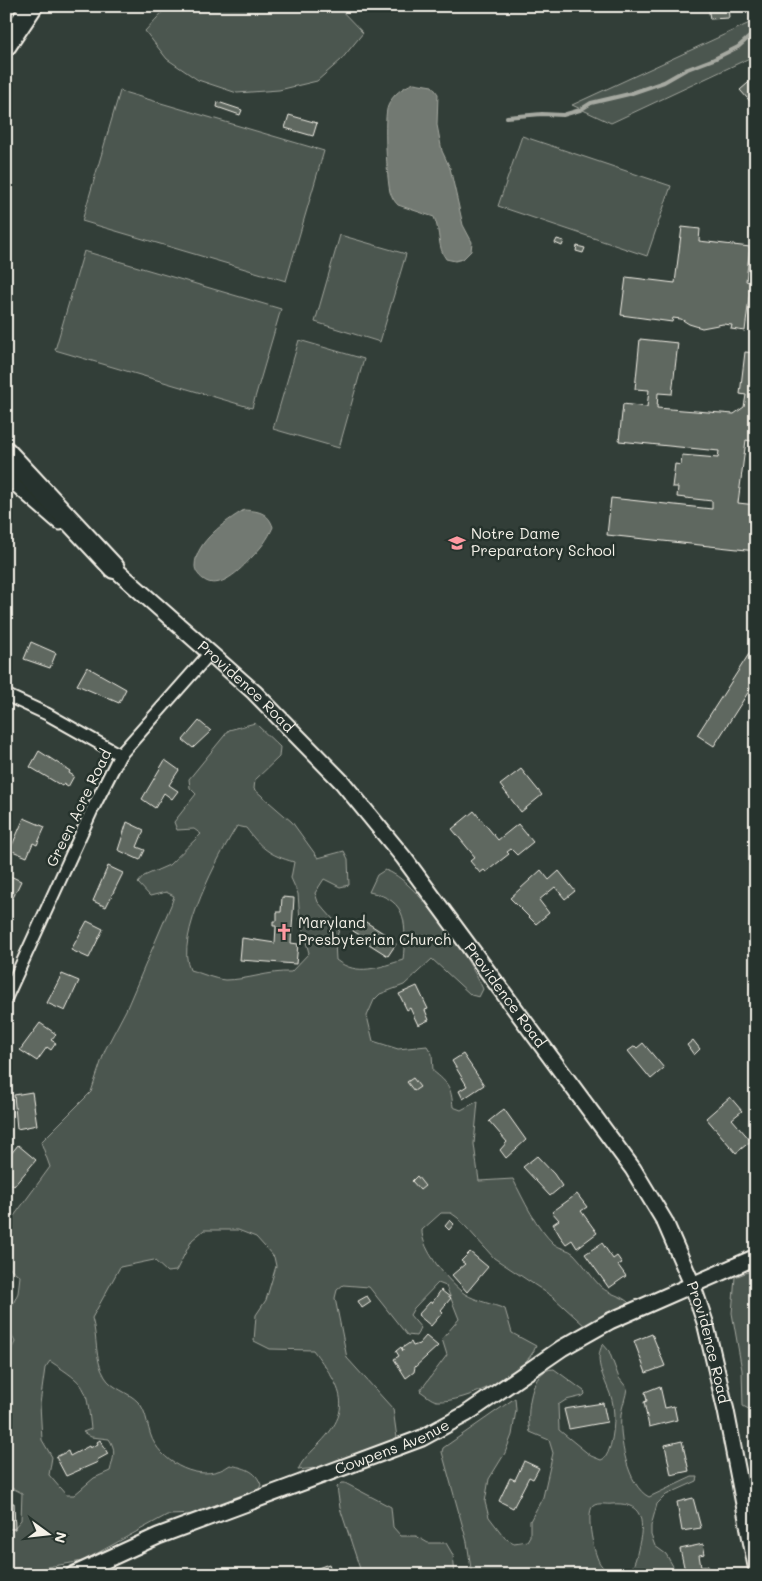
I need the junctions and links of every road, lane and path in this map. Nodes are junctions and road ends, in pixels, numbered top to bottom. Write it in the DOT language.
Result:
graph roads {
  1 [pos="32,6"];
  2 [pos="6,45"];
  3 [pos="6,452"];
  4 [pos="6,475"];
  5 [pos="114,568"];
  6 [pos="211,652"];
  7 [pos="6,695"];
  8 [pos="120,755"];
  9 [pos="6,998"];
  10 [pos="756,1257"];
  11 [pos="692,1284"];
  12 [pos="756,1566"];
  13 [pos="73,1575"];
  1 -- 2 [label="highway"];
  3 -- 5 [label="highway"];
  4 -- 5 [label="street, Providence Road"];
  5 -- 6 [label="street, Providence Road"];
  6 -- 8 [label="street, Green Acre Road"];
  6 -- 11 [label="street, Providence Road"];
  7 -- 8 [label="street"];
  8 -- 9 [label="street, Green Acre Road"];
  10 -- 11 [label="street, Cowpens Avenue"];
  11 -- 12 [label="street, Providence Road"];
  11 -- 13 [label="street, Cowpens Avenue"];
}
